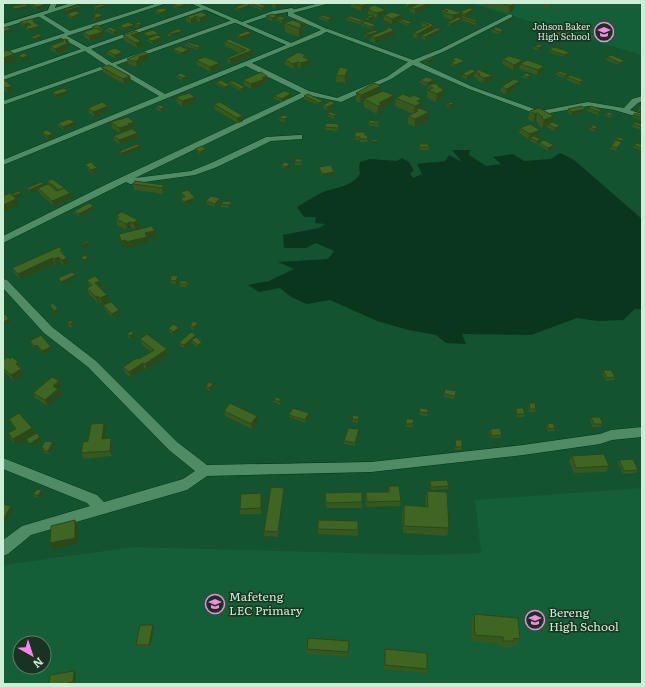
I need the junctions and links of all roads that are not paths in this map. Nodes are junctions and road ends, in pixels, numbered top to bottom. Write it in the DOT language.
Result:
graph roads {
  1 [pos="54,3"];
  2 [pos="78,3"];
  3 [pos="164,3"];
  4 [pos="193,3"];
  5 [pos="290,3"];
  6 [pos="327,3"];
  7 [pos="204,8"];
  8 [pos="51,10"];
  9 [pos="294,10"];
  10 [pos="40,15"];
  11 [pos="510,16"];
  12 [pos="238,22"];
  13 [pos="3,26"];
  14 [pos="326,30"];
  15 [pos="69,33"];
  16 [pos="62,36"];
  17 [pos="291,45"];
  18 [pos="86,49"];
  19 [pos="3,55"];
  20 [pos="413,62"];
  21 [pos="246,63"];
  22 [pos="111,64"];
  23 [pos="3,78"];
  24 [pos="307,93"];
  25 [pos="164,96"];
  26 [pos="642,98"];
  27 [pos="3,103"];
  28 [pos="625,111"];
  29 [pos="642,116"];
  30 [pos="299,137"];
  31 [pos="3,163"];
  32 [pos="108,187"];
  33 [pos="3,240"];
  34 [pos="3,282"];
  35 [pos="642,432"];
  36 [pos="3,463"];
  37 [pos="205,471"];
  38 [pos="101,508"];
  39 [pos="3,549"];
  1 -- 8 [label="street"];
  2 -- 8 [label="street"];
  3 -- 15 [label="street"];
  4 -- 7 [label="street"];
  5 -- 9 [label="street"];
  6 -- 9 [label="street"];
  7 -- 12 [label="street"];
  7 -- 18 [label="street"];
  8 -- 10 [label="street"];
  9 -- 12 [label="street"];
  9 -- 14 [label="street"];
  10 -- 13 [label="street"];
  10 -- 15 [label="street"];
  11 -- 20 [label="street"];
  12 -- 17 [label="street"];
  12 -- 22 [label="street"];
  14 -- 17 [label="street"];
  14 -- 20 [label="street"];
  15 -- 16 [label="street"];
  16 -- 18 [label="street"];
  16 -- 19 [label="street"];
  17 -- 21 [label="street"];
  18 -- 22 [label="street"];
  18 -- 23 [label="street"];
  20 -- 24 [label="street"];
  20 -- 28 [label="street"];
  21 -- 24 [label="street"];
  21 -- 25 [label="street"];
  22 -- 25 [label="street"];
  22 -- 27 [label="street"];
  24 -- 32 [label="street"];
  25 -- 31 [label="street"];
  26 -- 28 [label="street"];
  28 -- 29 [label="street"];
  30 -- 32 [label="street"];
  32 -- 33 [label="street"];
  34 -- 37 [label="street"];
  35 -- 37 [label="street"];
  36 -- 38 [label="street"];
  37 -- 38 [label="street"];
  38 -- 39 [label="street"];
}
